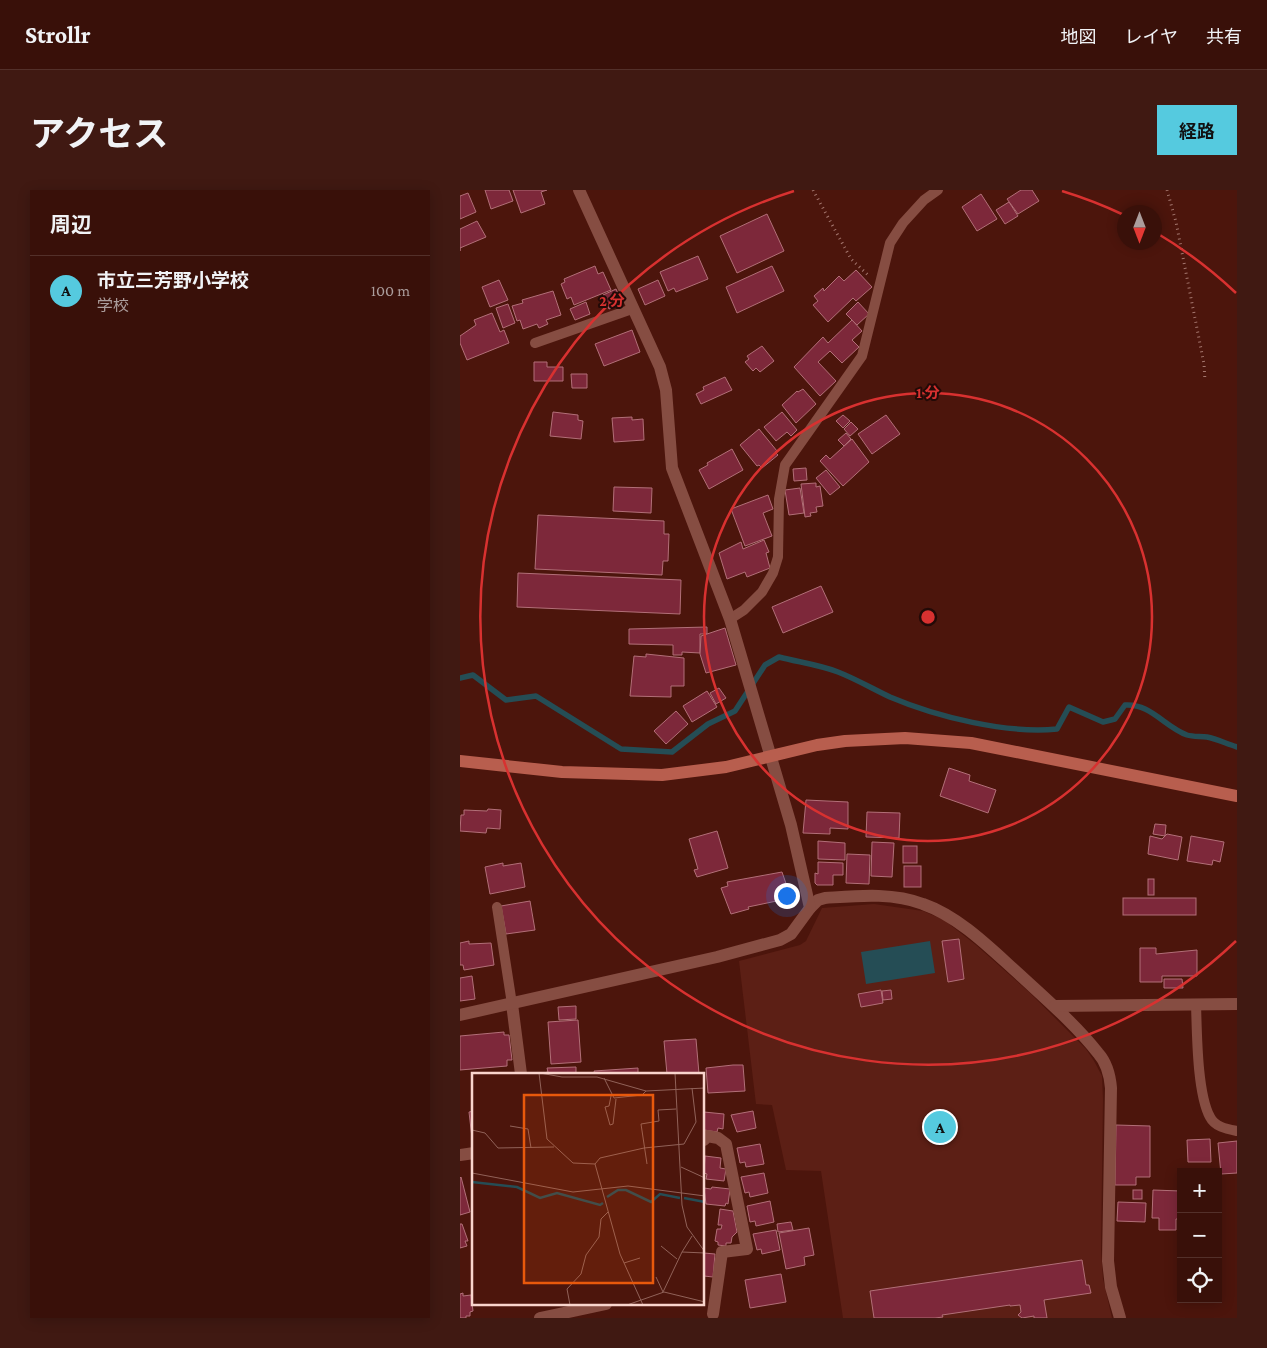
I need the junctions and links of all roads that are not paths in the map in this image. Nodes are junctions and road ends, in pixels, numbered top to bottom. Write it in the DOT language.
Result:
graph roads {
  1 [pos="579,190"];
  2 [pos="938,190"];
  3 [pos="632,309"];
  4 [pos="535,343"];
  5 [pos="730,619"];
  6 [pos="769,757"];
  7 [pos="460,761"];
  8 [pos="1237,796"];
  9 [pos="497,907"];
  10 [pos="810,908"];
  11 [pos="512,1004"];
  12 [pos="1196,1004"];
  13 [pos="1237,1004"];
  14 [pos="1055,1006"];
  15 [pos="460,1015"];
  16 [pos="521,1073"];
  17 [pos="1237,1131"];
  18 [pos="705,1139"];
  19 [pos="705,1305"];
  20 [pos="597,1306"];
  21 [pos="714,1316"];
  22 [pos="540,1318"];
  23 [pos="1120,1318"];
  1 -- 3 [label="street"];
  2 -- 5 [label="lane"];
  3 -- 4 [label="lane"];
  3 -- 5 [label="street"];
  5 -- 6 [label="street"];
  6 -- 7 [label="street"];
  6 -- 8 [label="street"];
  6 -- 10 [label="street"];
  9 -- 11 [label="lane"];
  10 -- 11 [label="street"];
  10 -- 14 [label="street"];
  11 -- 15 [label="street"];
  11 -- 16 [label="street"];
  12 -- 13 [label="street"];
  12 -- 14 [label="street"];
  12 -- 17 [label="lane"];
  14 -- 23 [label="street"];
  18 -- 21 [label="street"];
  19 -- 21 [label="street"];
  20 -- 22 [label="street"];
}
